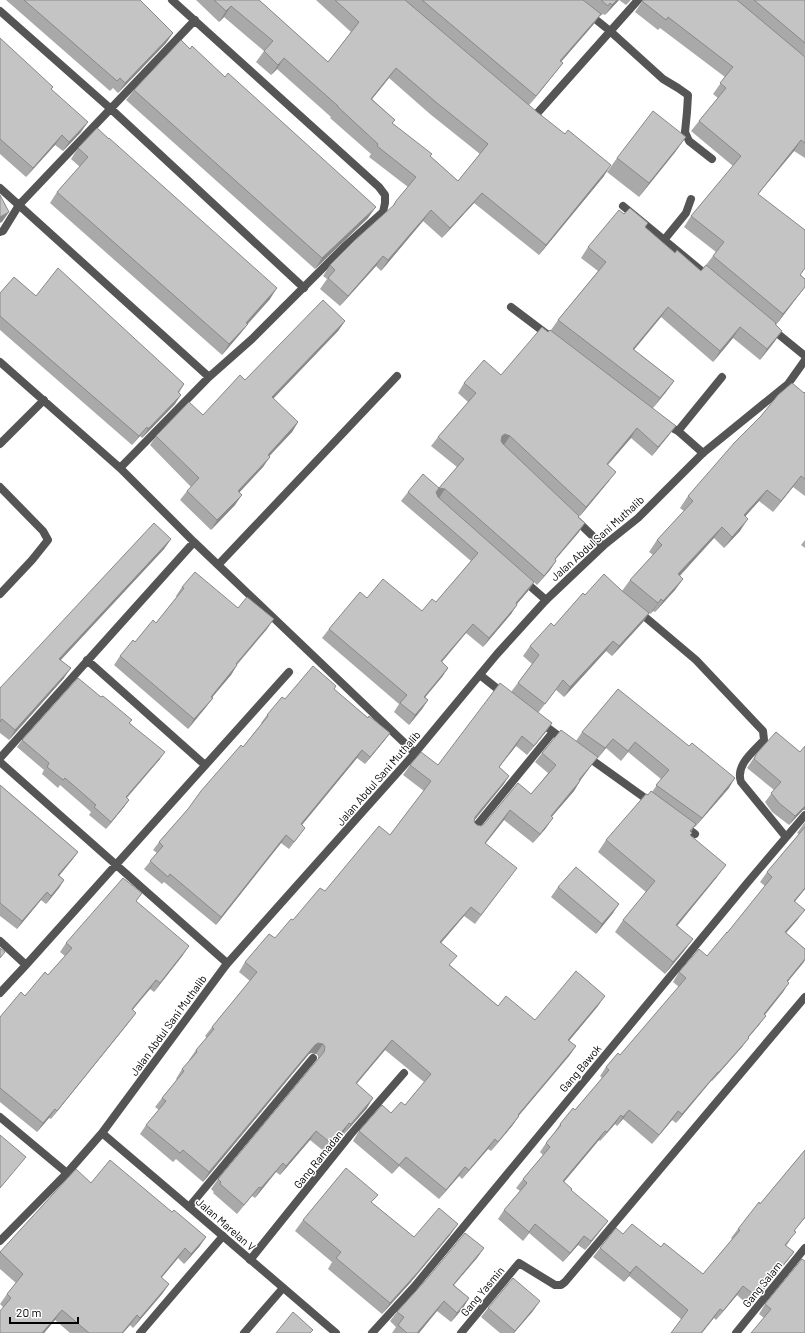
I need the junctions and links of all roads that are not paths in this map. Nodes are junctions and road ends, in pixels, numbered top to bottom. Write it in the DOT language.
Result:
graph roads {
  1 [pos="172,0"];
  2 [pos="638,0"];
  3 [pos="582,9"];
  4 [pos="0,11"];
  5 [pos="195,20"];
  6 [pos="610,31"];
  7 [pos="521,108"];
  8 [pos="111,109"];
  9 [pos="712,159"];
  10 [pos="0,188"];
  11 [pos="692,199"];
  12 [pos="19,206"];
  13 [pos="623,206"];
  14 [pos="0,232"];
  15 [pos="664,240"];
  16 [pos="713,281"];
  17 [pos="304,288"];
  18 [pos="511,307"];
  19 [pos="768,326"];
  20 [pos="554,340"];
  21 [pos="805,356"];
  22 [pos="805,360"];
  23 [pos="0,362"];
  24 [pos="397,376"];
  25 [pos="209,377"];
  26 [pos="722,377"];
  27 [pos="44,400"];
  28 [pos="660,420"];
  29 [pos="678,431"];
  30 [pos="0,444"];
  31 [pos="703,453"];
  32 [pos="120,468"];
  33 [pos="0,487"];
  34 [pos="569,514"];
  35 [pos="194,542"];
  36 [pos="603,546"];
  37 [pos="218,565"];
  38 [pos="517,574"];
  39 [pos="0,594"];
  40 [pos="546,600"];
  41 [pos="632,607"];
  42 [pos="88,660"];
  43 [pos="289,672"];
  44 [pos="480,675"];
  45 [pos="511,699"];
  46 [pos="535,718"];
  47 [pos="554,732"];
  48 [pos="415,753"];
  49 [pos="0,758"];
  50 [pos="0,762"];
  51 [pos="205,765"];
  52 [pos="656,806"];
  53 [pos="805,815"];
  54 [pos="676,820"];
  55 [pos="473,830"];
  56 [pos="695,834"];
  57 [pos="786,837"];
  58 [pos="116,865"];
  59 [pos="0,942"];
  60 [pos="26,965"];
  61 [pos="226,965"];
  62 [pos="0,993"];
  63 [pos="805,997"];
  64 [pos="313,1058"];
  65 [pos="404,1073"];
  66 [pos="0,1117"];
  67 [pos="102,1134"];
  68 [pos="67,1173"];
  69 [pos="189,1207"];
  70 [pos="223,1236"];
  71 [pos="0,1241"];
  72 [pos="805,1248"];
  73 [pos="250,1260"];
  74 [pos="283,1288"];
  75 [pos="140,1333"];
  76 [pos="244,1333"];
  77 [pos="336,1333"];
  78 [pos="372,1333"];
  79 [pos="461,1333"];
  80 [pos="736,1333"];
  1 -- 5 [label="street"];
  2 -- 6 [label="street"];
  3 -- 6 [label="street"];
  4 -- 8 [label="street"];
  5 -- 8 [label="street"];
  5 -- 17 [label="street"];
  6 -- 7 [label="street"];
  6 -- 9 [label="street"];
  8 -- 12 [label="street"];
  8 -- 17 [label="street"];
  10 -- 12 [label="street"];
  11 -- 15 [label="street"];
  12 -- 14 [label="street"];
  12 -- 25 [label="street"];
  13 -- 15 [label="street"];
  15 -- 16 [label="street"];
  17 -- 25 [label="street"];
  18 -- 20 [label="street"];
  19 -- 21 [label="street"];
  22 -- 31 [label="street, Jalan Abdul Sani Muthalib"];
  23 -- 27 [label="street"];
  24 -- 37 [label="street"];
  25 -- 32 [label="street"];
  26 -- 29 [label="street"];
  27 -- 30 [label="street"];
  27 -- 32 [label="street"];
  28 -- 29 [label="street"];
  29 -- 31 [label="street"];
  31 -- 36 [label="street, Jalan Abdul Sani Muthalib"];
  32 -- 35 [label="street"];
  33 -- 39 [label="street"];
  34 -- 36 [label="street"];
  35 -- 37 [label="street"];
  35 -- 42 [label="street"];
  36 -- 40 [label="street, Jalan Abdul Sani Muthalib"];
  37 -- 48 [label="street"];
  38 -- 40 [label="street"];
  40 -- 44 [label="street, Jalan Abdul Sani Muthalib"];
  41 -- 57 [label="street"];
  42 -- 49 [label="street"];
  42 -- 51 [label="street"];
  43 -- 51 [label="street"];
  44 -- 45 [label="street"];
  44 -- 48 [label="street, Jalan Abdul Sani Muthalib"];
  46 -- 47 [label="street"];
  47 -- 52 [label="street"];
  47 -- 55 [label="street"];
  48 -- 61 [label="street, Jalan Abdul Sani Muthalib"];
  50 -- 58 [label="street"];
  51 -- 58 [label="street"];
  53 -- 57 [label="street, Gang Bawok"];
  54 -- 56 [label="street"];
  57 -- 78 [label="street, Gang Bawok"];
  58 -- 60 [label="street"];
  58 -- 61 [label="street"];
  59 -- 60 [label="street"];
  60 -- 62 [label="street"];
  61 -- 67 [label="street, Jalan Abdul Sani Muthalib"];
  63 -- 79 [label="street, Gang Yasmin"];
  64 -- 69 [label="street"];
  65 -- 73 [label="street, Gang Ramadan"];
  66 -- 68 [label="street"];
  67 -- 68 [label="street, Jalan Abdul Sani Muthalib"];
  67 -- 69 [label="street, Jalan Marelan V"];
  68 -- 71 [label="street, Jalan Abdul Sani Muthalib"];
  69 -- 70 [label="street, Jalan Marelan V"];
  70 -- 73 [label="street, Jalan Marelan V"];
  70 -- 75 [label="street"];
  72 -- 80 [label="street, Gang Salam"];
  73 -- 74 [label="street, Jalan Marelan V"];
  74 -- 76 [label="street"];
  74 -- 77 [label="street, Jalan Marelan V"];
}
